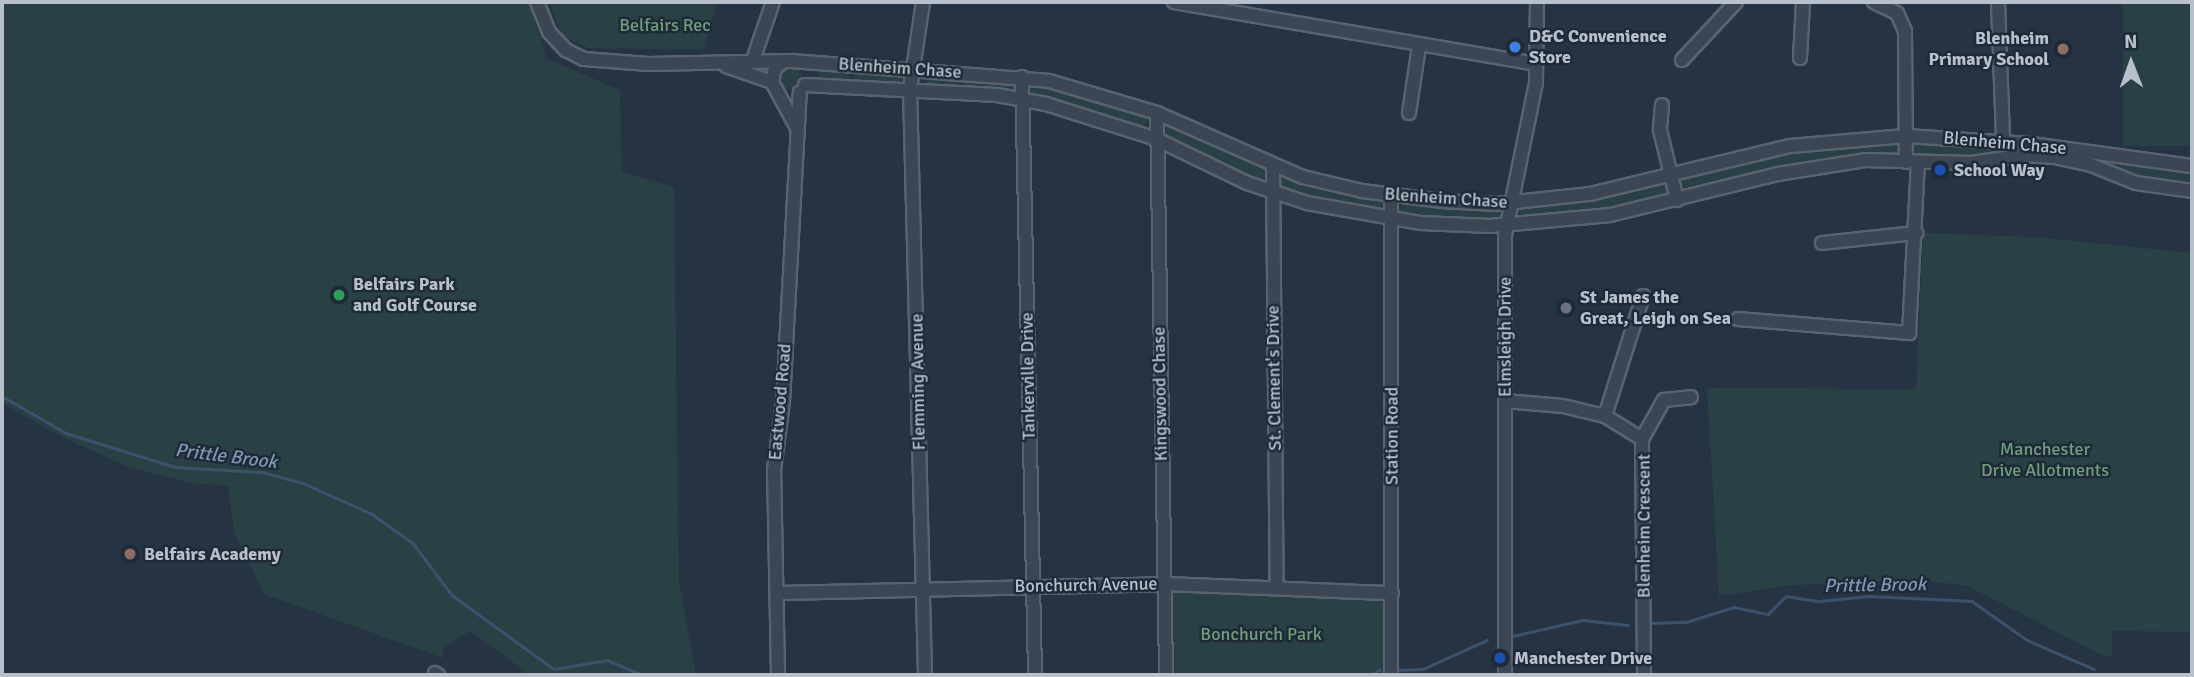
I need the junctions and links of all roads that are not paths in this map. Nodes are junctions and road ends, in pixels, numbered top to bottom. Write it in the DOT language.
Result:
graph roads {
  1 [pos="537,2"];
  2 [pos="773,2"];
  3 [pos="923,2"];
  4 [pos="1174,2"];
  5 [pos="1537,2"];
  6 [pos="1736,2"];
  7 [pos="1803,2"];
  8 [pos="1874,2"];
  9 [pos="1998,2"];
  10 [pos="1419,46"];
  11 [pos="1800,58"];
  12 [pos="753,60"];
  13 [pos="1682,60"];
  14 [pos="790,61"];
  15 [pos="715,63"];
  16 [pos="1536,64"];
  17 [pos="912,68"];
  18 [pos="1022,77"];
  19 [pos="772,82"];
  20 [pos="802,88"];
  21 [pos="910,89"];
  22 [pos="780,93"];
  23 [pos="1022,100"];
  24 [pos="1662,105"];
  25 [pos="1157,113"];
  26 [pos="1409,113"];
  27 [pos="798,128"];
  28 [pos="1906,136"];
  29 [pos="1154,138"];
  30 [pos="2003,141"];
  31 [pos="1912,162"];
  32 [pos="2192,166"];
  33 [pos="1273,167"];
  34 [pos="1671,177"];
  35 [pos="2192,191"];
  36 [pos="1271,192"];
  37 [pos="1391,196"];
  38 [pos="1677,200"];
  39 [pos="1510,203"];
  40 [pos="1392,220"];
  41 [pos="1507,224"];
  42 [pos="1916,233"];
  43 [pos="1822,243"];
  44 [pos="1643,296"];
  45 [pos="1738,319"];
  46 [pos="1691,397"];
  47 [pos="1505,401"];
  48 [pos="1605,416"];
  49 [pos="1642,439"];
  50 [pos="1164,584"];
  51 [pos="1033,586"];
  52 [pos="1277,588"];
  53 [pos="923,589"];
  54 [pos="780,593"];
  55 [pos="1392,593"];
  56 [pos="778,675"];
  57 [pos="925,675"];
  58 [pos="1035,675"];
  59 [pos="1166,675"];
  60 [pos="1391,675"];
  61 [pos="1506,675"];
  62 [pos="1644,675"];
  1 -- 15 [label="street"];
  2 -- 12 [label="street"];
  3 -- 17 [label="street, Flemming Avenue"];
  4 -- 10 [label="street"];
  5 -- 16 [label="street, Elmsleigh Drive"];
  6 -- 13 [label="street"];
  7 -- 11 [label="street"];
  8 -- 28 [label="street"];
  9 -- 30 [label="street"];
  10 -- 16 [label="street"];
  10 -- 26 [label="street"];
  12 -- 14 [label="street"];
  12 -- 15 [label="street"];
  14 -- 17 [label="street, Blenheim Chase"];
  14 -- 19 [label="street"];
  14 -- 20 [label="street"];
  15 -- 19 [label="street"];
  16 -- 39 [label="street, Elmsleigh Drive"];
  17 -- 18 [label="street, Blenheim Chase"];
  17 -- 21 [label="street, Flemming Avenue"];
  18 -- 23 [label="street, Tankerville Drive"];
  18 -- 25 [label="street, Blenheim Chase"];
  19 -- 22 [label="street"];
  20 -- 21 [label="street, Blenheim Chase"];
  20 -- 22 [label="street"];
  20 -- 27 [label="street, Eastwood Road"];
  21 -- 23 [label="street, Blenheim Chase"];
  21 -- 53 [label="street, Flemming Avenue"];
  22 -- 27 [label="street"];
  23 -- 29 [label="street, Blenheim Chase"];
  23 -- 51 [label="street, Tankerville Drive"];
  24 -- 34 [label="street"];
  25 -- 29 [label="street, Kingswood Chase"];
  25 -- 33 [label="street, Blenheim Chase"];
  27 -- 54 [label="street, Eastwood Road"];
  28 -- 30 [label="street, Blenheim Chase"];
  28 -- 31 [label="street"];
  28 -- 34 [label="street, Blenheim Chase"];
  29 -- 36 [label="street, Blenheim Chase"];
  29 -- 50 [label="street, Kingswood Chase"];
  30 -- 32 [label="street, Blenheim Chase"];
  31 -- 35 [label="street, Blenheim Chase"];
  31 -- 38 [label="street, Blenheim Chase"];
  31 -- 42 [label="street"];
  33 -- 36 [label="street, St. Clement's Drive"];
  33 -- 37 [label="street, Blenheim Chase"];
  34 -- 38 [label="street"];
  34 -- 39 [label="street, Blenheim Chase"];
  36 -- 40 [label="street, Blenheim Chase"];
  36 -- 52 [label="street, St. Clement's Drive"];
  37 -- 39 [label="street, Blenheim Chase"];
  37 -- 40 [label="street, Station Road"];
  38 -- 41 [label="street, Blenheim Chase"];
  39 -- 41 [label="street, Elmsleigh Drive"];
  40 -- 41 [label="street, Blenheim Chase"];
  40 -- 55 [label="street, Station Road"];
  41 -- 47 [label="street, Elmsleigh Drive"];
  42 -- 43 [label="street"];
  42 -- 45 [label="street"];
  44 -- 48 [label="street"];
  46 -- 49 [label="street"];
  47 -- 48 [label="street, Blenheim Crescent"];
  47 -- 61 [label="street, Elmsleigh Drive"];
  48 -- 49 [label="street, Blenheim Crescent"];
  49 -- 62 [label="street, Blenheim Crescent"];
  50 -- 51 [label="street, Bonchurch Avenue"];
  50 -- 52 [label="street, Bonchurch Avenue"];
  50 -- 59 [label="street, Kingswood Chase"];
  51 -- 53 [label="street, Bonchurch Avenue"];
  51 -- 58 [label="street, Tankerville Drive"];
  52 -- 55 [label="street, Bonchurch Avenue"];
  53 -- 54 [label="street, Bonchurch Avenue"];
  53 -- 57 [label="street, Flemming Avenue"];
  54 -- 56 [label="street, Eastwood Road"];
  55 -- 60 [label="street, Station Road"];
}
